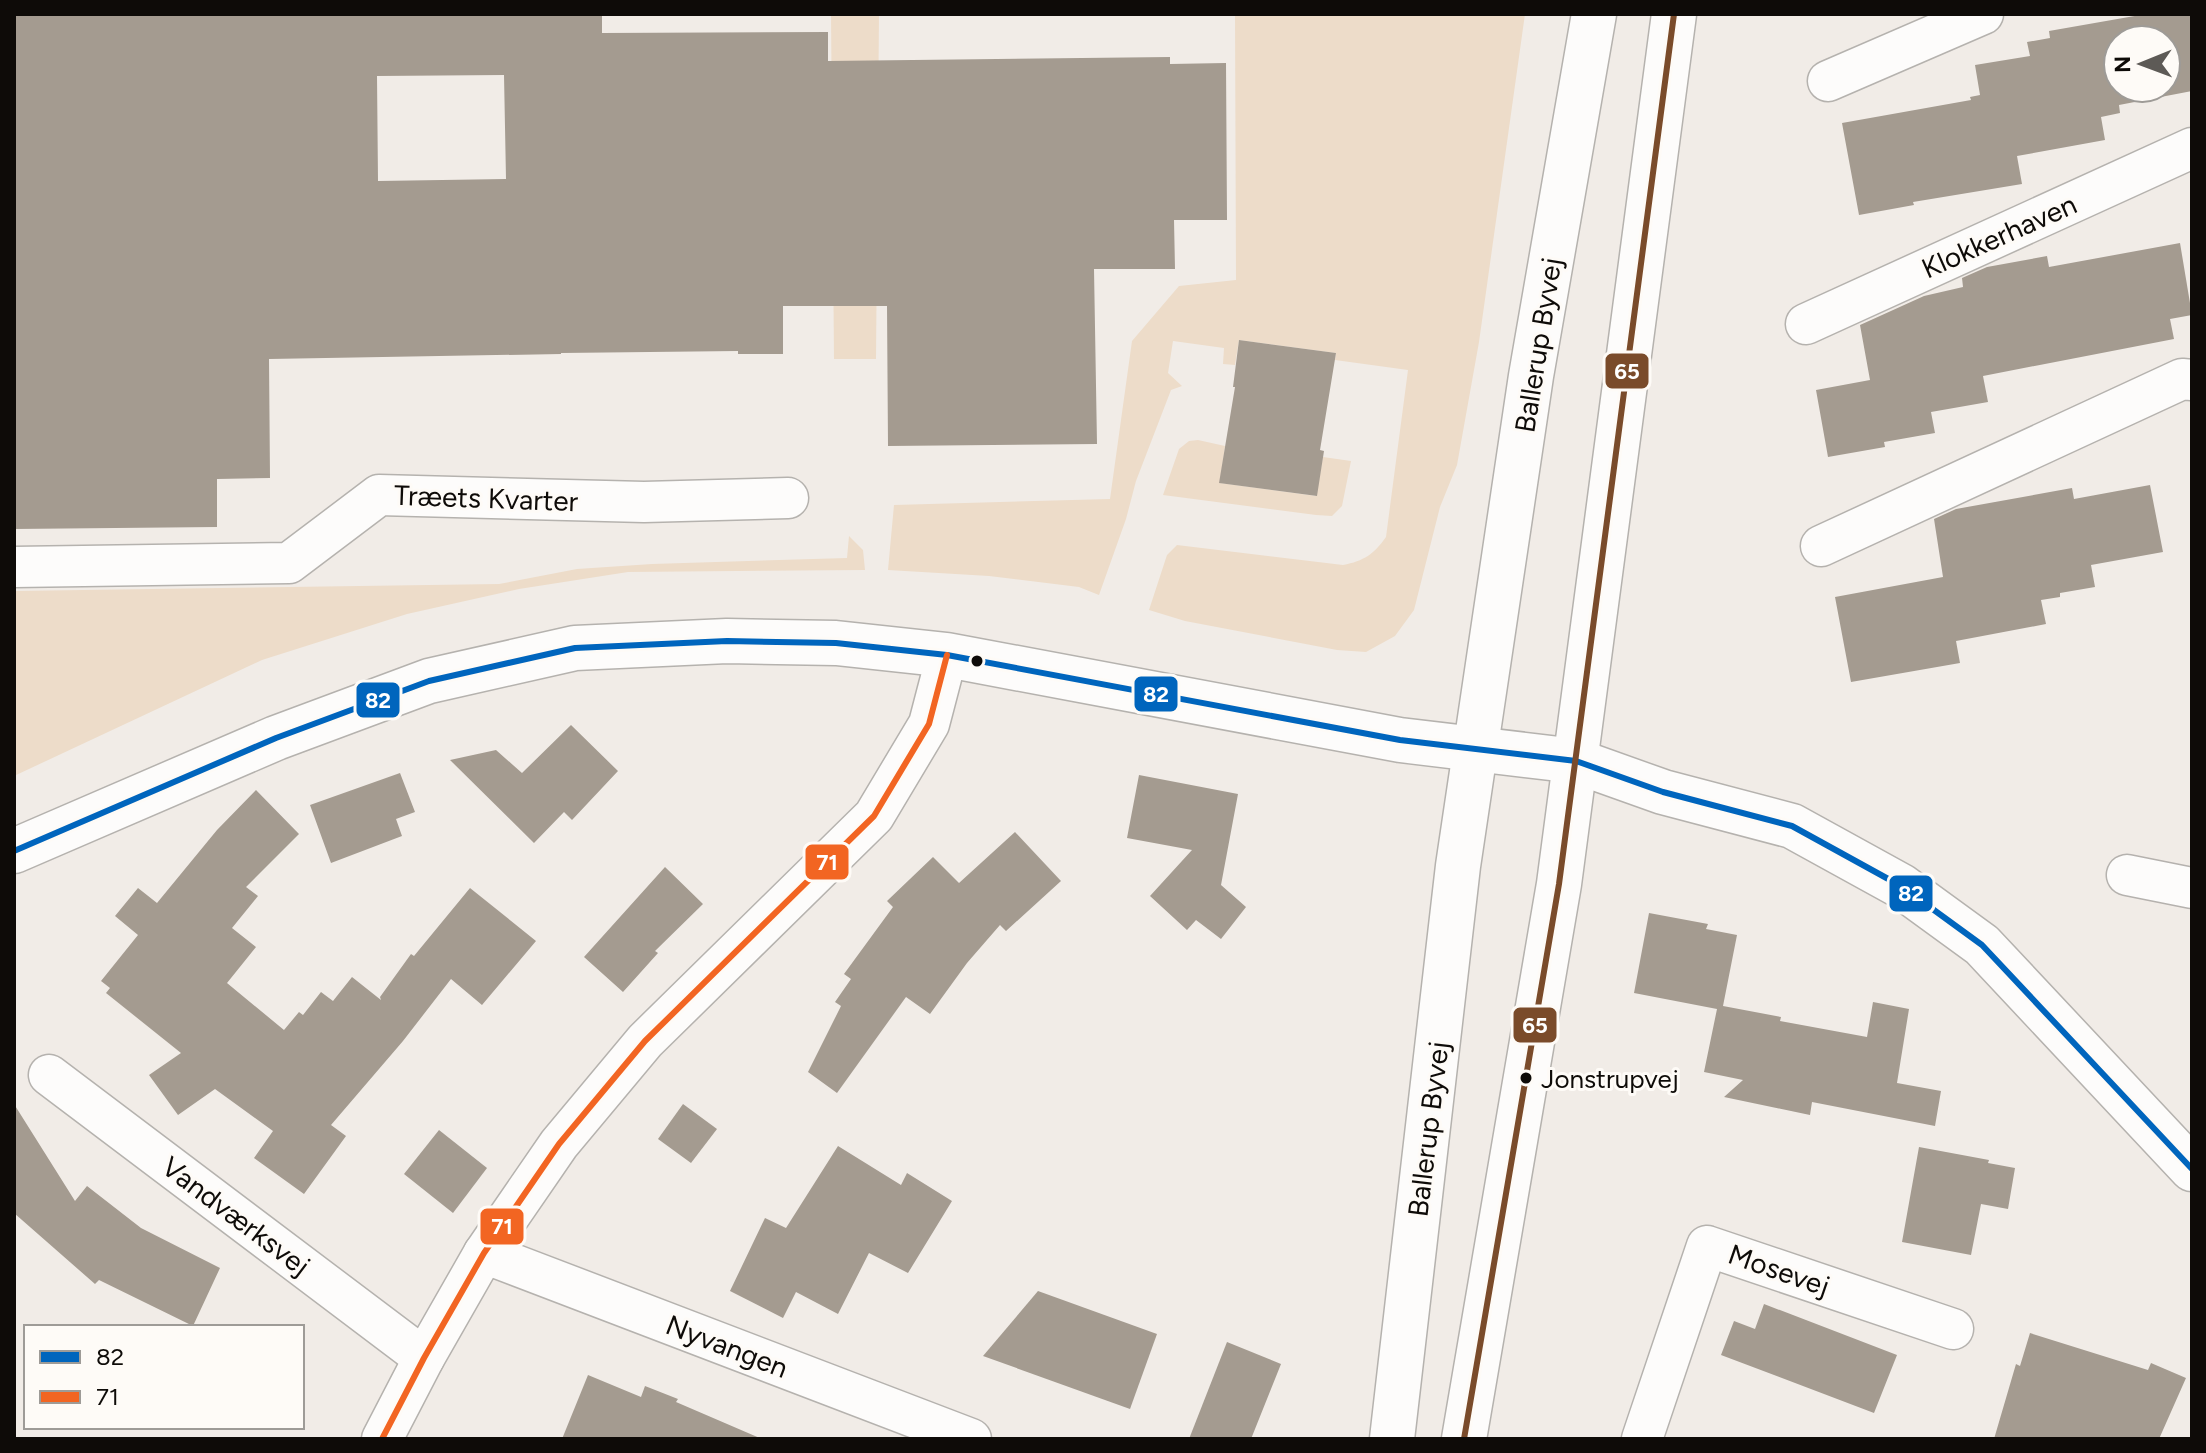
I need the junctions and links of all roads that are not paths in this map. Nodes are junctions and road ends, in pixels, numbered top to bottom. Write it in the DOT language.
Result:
graph roads {
  1 [pos="1594,14"];
  2 [pos="1674,14"];
  3 [pos="1983,14"];
  4 [pos="1828,81"];
  5 [pos="2192,148"];
  6 [pos="1806,324"];
  7 [pos="2192,380"];
  8 [pos="788,498"];
  9 [pos="1821,546"];
  10 [pos="14,567"];
  11 [pos="947,655"];
  12 [pos="1476,748"];
  13 [pos="1576,761"];
  14 [pos="14,851"];
  15 [pos="2127,875"];
  16 [pos="2192,888"];
  17 [pos="49,1075"];
  18 [pos="2192,1169"];
  19 [pos="484,1253"];
  20 [pos="1953,1329"];
  21 [pos="424,1358"];
  22 [pos="382,1439"];
  23 [pos="971,1439"];
  24 [pos="1392,1439"];
  25 [pos="1464,1439"];
  26 [pos="1642,1439"];
  1 -- 12 [label="main road, Ballerup Byvej"];
  2 -- 13 [label="main road"];
  3 -- 4 [label="street"];
  5 -- 6 [label="street, Klokkerhaven"];
  7 -- 9 [label="street"];
  8 -- 10 [label="street, Træets Kvarter"];
  11 -- 12 [label="main road"];
  11 -- 14 [label="main road"];
  11 -- 19 [label="street"];
  12 -- 13 [label="main road"];
  12 -- 24 [label="main road, Ballerup Byvej"];
  13 -- 18 [label="main road"];
  13 -- 25 [label="main road"];
  15 -- 16 [label="street"];
  17 -- 21 [label="street, Vandværksvej"];
  19 -- 21 [label="street"];
  19 -- 23 [label="street, Nyvangen"];
  20 -- 26 [label="street, Mosevej"];
  21 -- 22 [label="street"];
}
